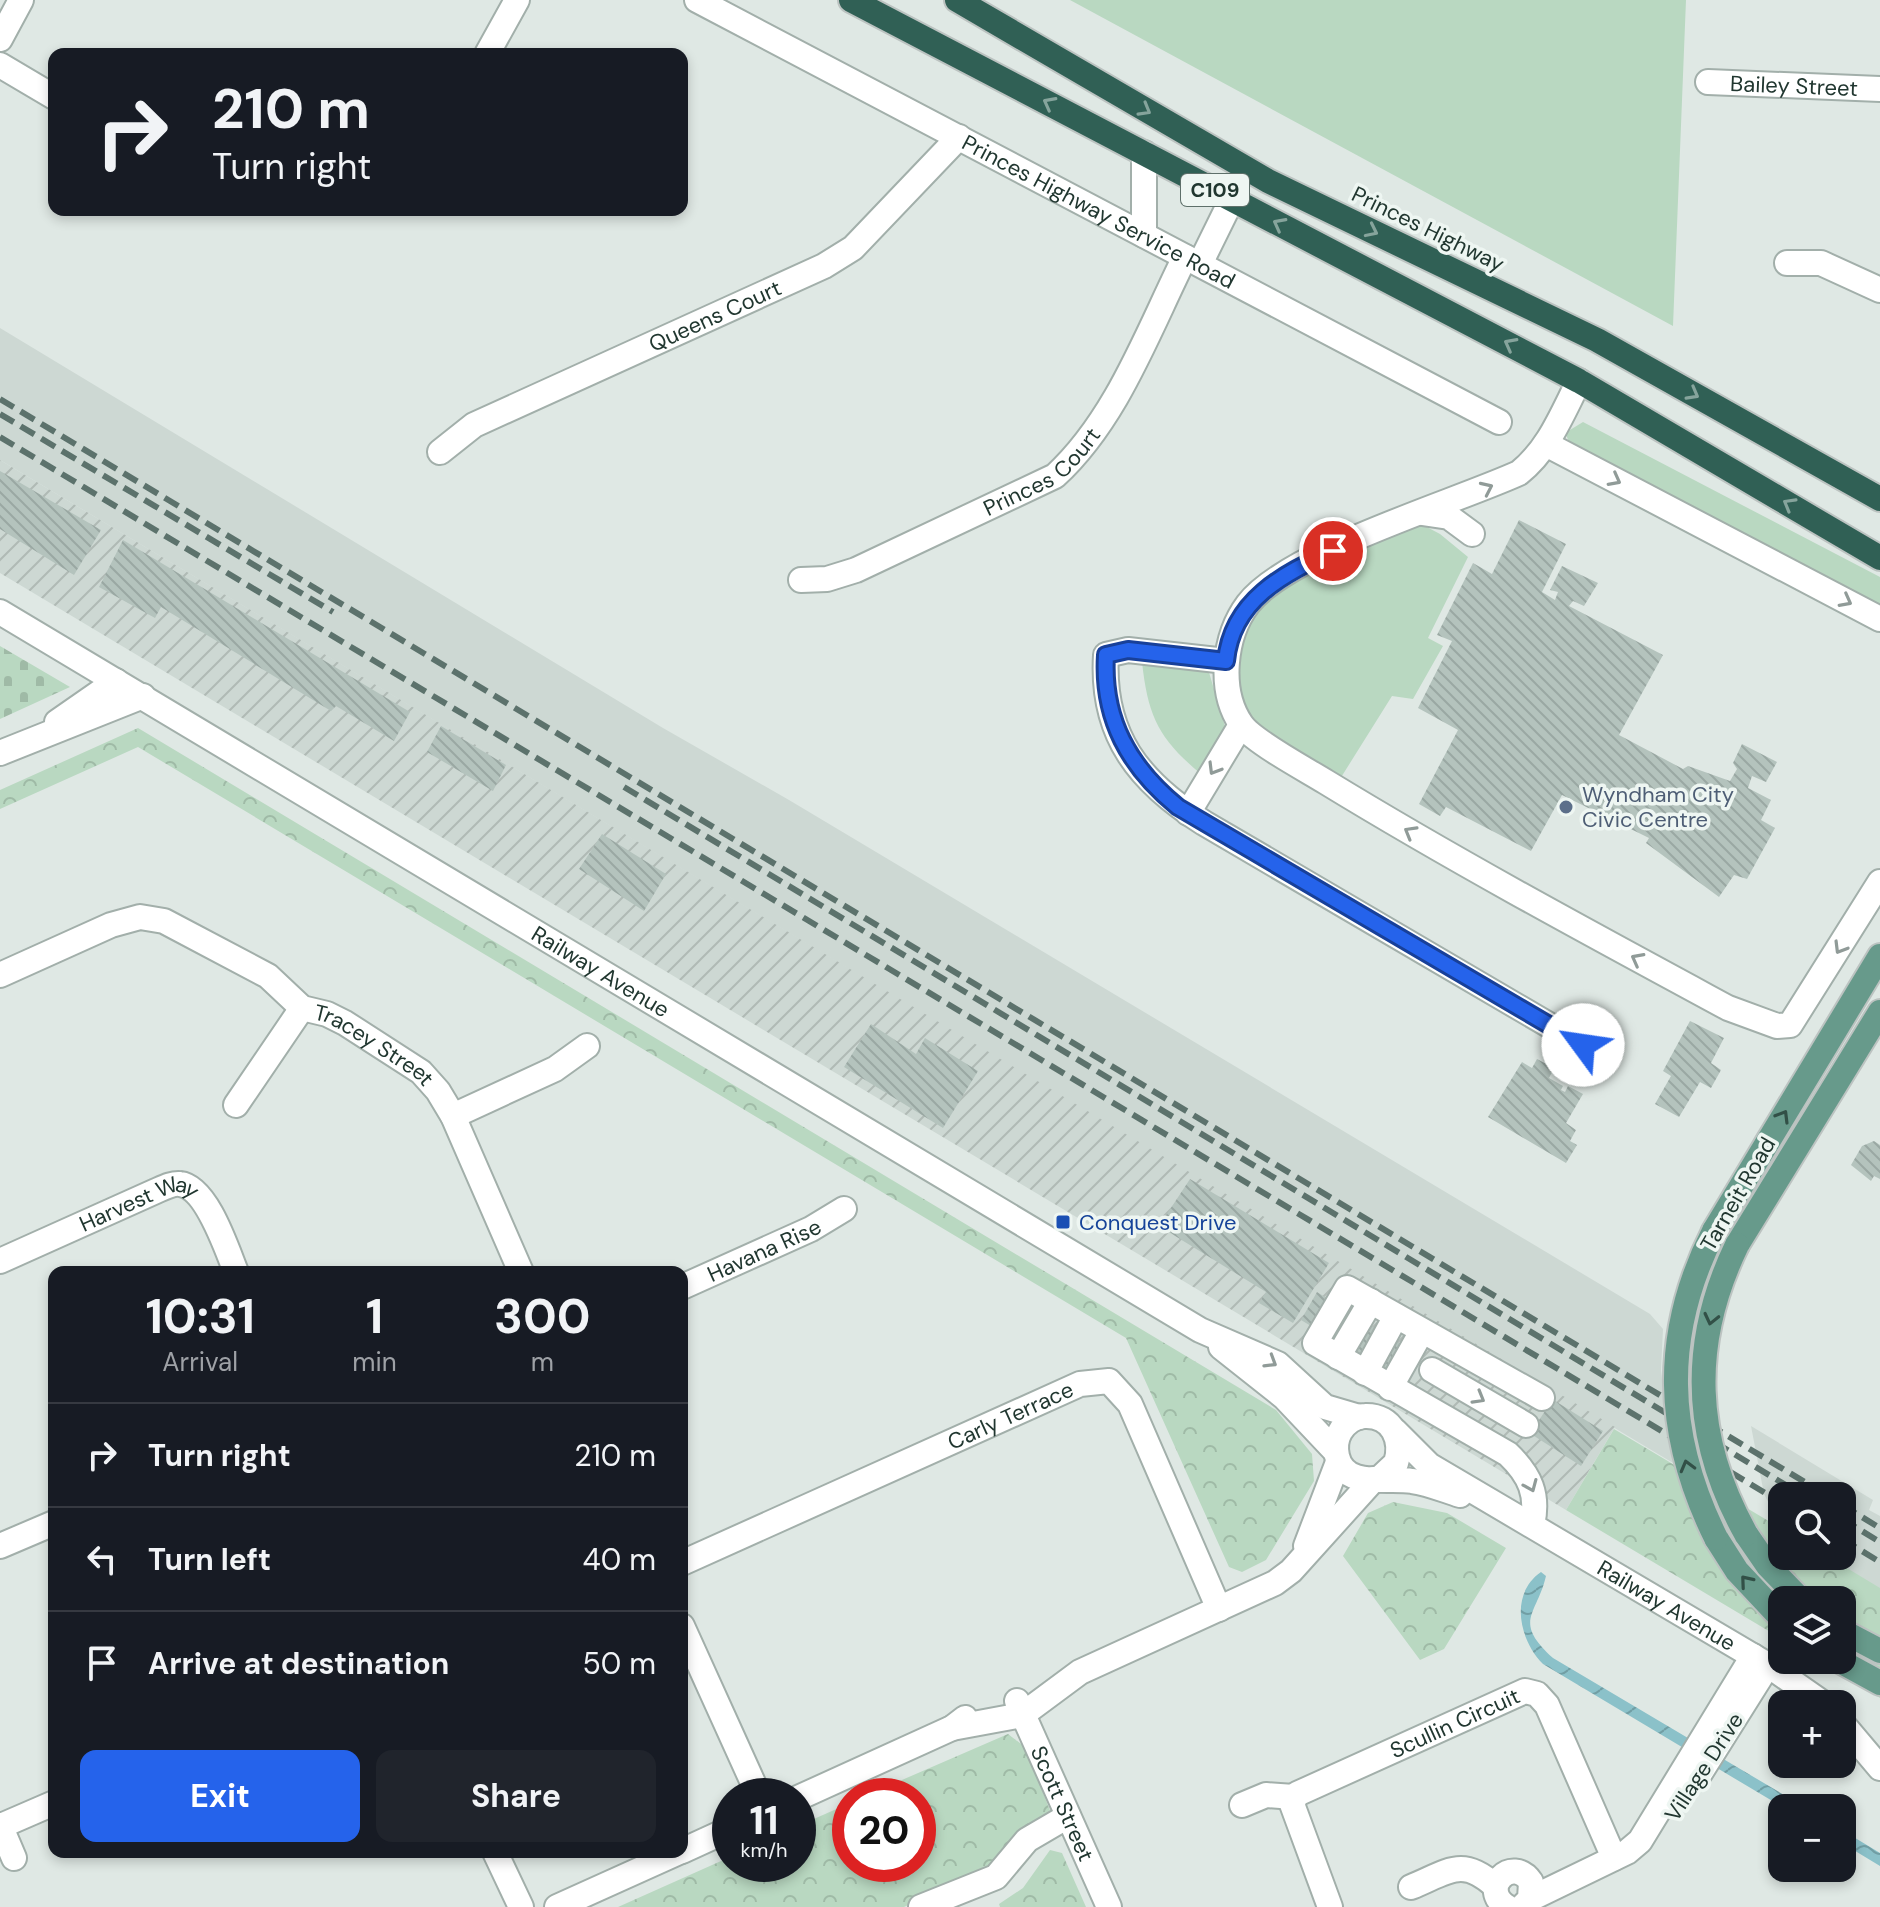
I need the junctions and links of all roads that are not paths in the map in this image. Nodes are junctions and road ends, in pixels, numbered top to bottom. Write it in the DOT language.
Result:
graph roads {
  1 [pos="21,0"];
  2 [pos="517,0"];
  3 [pos="697,0"];
  4 [pos="851,0"];
  5 [pos="957,0"];
  6 [pos="0,39"];
  7 [pos="490,48"];
  8 [pos="0,65"];
  9 [pos="1708,82"];
  10 [pos="1880,89"];
  11 [pos="48,93"];
  12 [pos="959,137"];
  13 [pos="1204,144"];
  14 [pos="1144,153"];
  15 [pos="1232,199"];
  16 [pos="1144,235"];
  17 [pos="1193,260"];
  18 [pos="1787,263"];
  19 [pos="1880,290"];
  20 [pos="1597,340"];
  21 [pos="1579,381"];
  22 [pos="1499,422"];
  23 [pos="1546,444"];
  24 [pos="440,452"];
  25 [pos="1880,499"];
  26 [pos="1422,513"];
  27 [pos="1472,534"];
  28 [pos="1880,558"];
  29 [pos="801,580"];
  30 [pos="0,612"];
  31 [pos="1880,619"];
  32 [pos="1226,661"];
  33 [pos="116,681"];
  34 [pos="143,696"];
  35 [pos="1241,725"];
  36 [pos="43,734"];
  37 [pos="0,753"];
  38 [pos="1188,813"];
  39 [pos="1880,882"];
  40 [pos="1880,956"];
  41 [pos="0,975"];
  42 [pos="302,1008"];
  43 [pos="1880,1012"];
  44 [pos="1583,1045"];
  45 [pos="587,1046"];
  46 [pos="236,1105"];
  47 [pos="453,1116"];
  48 [pos="844,1209"];
  49 [pos="0,1261"];
  50 [pos="233,1266"];
  51 [pos="518,1266"];
  52 [pos="688,1284"];
  53 [pos="1390,1312"];
  54 [pos="1200,1330"];
  55 [pos="1451,1348"];
  56 [pos="1432,1370"];
  57 [pos="1365,1373"];
  58 [pos="1542,1398"];
  59 [pos="1359,1417"];
  60 [pos="1526,1425"];
  61 [pos="1392,1427"];
  62 [pos="1337,1457"];
  63 [pos="1377,1479"];
  64 [pos="1508,1510"];
  65 [pos="1532,1525"];
  66 [pos="48,1526"];
  67 [pos="0,1546"];
  68 [pos="688,1560"];
  69 [pos="1299,1563"];
  70 [pos="1787,1586"];
  71 [pos="1768,1604"];
  72 [pos="1219,1609"];
  73 [pos="1856,1638"];
  74 [pos="688,1639"];
  75 [pos="1880,1651"];
  76 [pos="1760,1661"];
  77 [pos="1856,1670"];
  78 [pos="1880,1683"];
  79 [pos="1803,1690"];
  80 [pos="1019,1708"];
  81 [pos="1856,1740"];
  82 [pos="1880,1768"];
  83 [pos="751,1778"];
  84 [pos="816,1790"];
  85 [pos="1294,1797"];
  86 [pos="1242,1805"];
  87 [pos="48,1806"];
  88 [pos="1068,1816"];
  89 [pos="0,1826"];
  90 [pos="712,1837"];
  91 [pos="688,1847"];
  92 [pos="1620,1855"];
  93 [pos="14,1858"];
  94 [pos="498,1858"];
  95 [pos="665,1858"];
  96 [pos="1411,1887"];
  97 [pos="1514,1900"];
  98 [pos="521,1907"];
  99 [pos="557,1907"];
  100 [pos="921,1907"];
  101 [pos="1109,1907"];
  102 [pos="1330,1907"];
  1 -- 6 [label="street"];
  2 -- 7 [label="street"];
  3 -- 12 [label="street, Princes Highway Service Road"];
  14 -- 4 [label="highway, C109, one-way"];
  5 -- 13 [label="highway, Princes Highway / C109, one-way"];
  8 -- 11 [label="street"];
  9 -- 10 [label="street, Bailey Street"];
  12 -- 16 [label="street, Princes Highway Service Road"];
  12 -- 24 [label="street, Queens Court"];
  13 -- 15 [label="highway"];
  13 -- 20 [label="highway, Princes Highway / C109, one-way"];
  14 -- 15 [label="highway, C109"];
  14 -- 16 [label="street"];
  15 -- 17 [label="street"];
  21 -- 15 [label="highway, C109, one-way"];
  16 -- 17 [label="street, Princes Highway Service Road"];
  17 -- 22 [label="street, Princes Highway Service Road"];
  17 -- 29 [label="street, Princes Court"];
  18 -- 19 [label="street"];
  20 -- 21 [label="highway"];
  20 -- 25 [label="highway, Princes Highway / C109, one-way"];
  21 -- 23 [label="street"];
  28 -- 21 [label="highway, C109, one-way"];
  26 -- 23 [label="street, one-way"];
  23 -- 31 [label="street, one-way"];
  26 -- 27 [label="street"];
  26 -- 32 [label="street"];
  30 -- 33 [label="street, Railway Avenue"];
  32 -- 35 [label="street"];
  32 -- 38 [label="street"];
  33 -- 34 [label="street, Railway Avenue"];
  33 -- 36 [label="street"];
  34 -- 36 [label="street"];
  34 -- 54 [label="street, Railway Avenue"];
  35 -- 38 [label="street, one-way"];
  39 -- 35 [label="street, one-way"];
  36 -- 37 [label="street"];
  38 -- 44 [label="street"];
  71 -- 40 [label="main road, Tarneit Road, one-way, bridge"];
  41 -- 42 [label="street, Tracey Street"];
  42 -- 46 [label="street"];
  42 -- 47 [label="street, Tracey Street"];
  43 -- 70 [label="main road, Tarneit Road, one-way, bridge"];
  45 -- 47 [label="street"];
  47 -- 51 [label="street, Tracey Street"];
  48 -- 52 [label="street, Havana Rise"];
  49 -- 50 [label="street, Harvest Way"];
  53 -- 55 [label="street"];
  53 -- 57 [label="street"];
  53 -- 57 [label="street"];
  53 -- 57 [label="street"];
  54 -- 59 [label="street, Railway Avenue, one-way"];
  54 -- 62 [label="street, Railway Avenue"];
  55 -- 56 [label="street"];
  55 -- 58 [label="street"];
  56 -- 57 [label="street"];
  56 -- 60 [label="street, one-way"];
  57 -- 61 [label="street"];
  57 -- 65 [label="street, one-way"];
  59 -- 61 [label="street"];
  59 -- 62 [label="street"];
  61 -- 63 [label="street"];
  61 -- 64 [label="street, Railway Avenue"];
  62 -- 63 [label="street"];
  62 -- 69 [label="street"];
  63 -- 64 [label="street, Railway Avenue"];
  63 -- 69 [label="street"];
  64 -- 65 [label="street, Railway Avenue"];
  65 -- 76 [label="street, Railway Avenue"];
  66 -- 67 [label="street"];
  68 -- 72 [label="street, Carly Terrace"];
  69 -- 72 [label="street"];
  72 -- 80 [label="street"];
  73 -- 75 [label="main road"];
  74 -- 83 [label="street"];
  76 -- 79 [label="street, Railway Avenue"];
  76 -- 92 [label="street, Village Drive"];
  77 -- 78 [label="main road"];
  80 -- 84 [label="street"];
  80 -- 88 [label="street, Scott Street"];
  81 -- 82 [label="street"];
  85 -- 86 [label="street, Scullin Circuit"];
  85 -- 92 [label="street, Scullin Circuit"];
  85 -- 102 [label="street"];
  87 -- 89 [label="street"];
  88 -- 100 [label="street"];
  88 -- 101 [label="street, Scott Street"];
  89 -- 93 [label="street"];
  90 -- 91 [label="street"];
  92 -- 97 [label="street, Village Drive"];
  94 -- 98 [label="street"];
  95 -- 99 [label="street"];
  96 -- 97 [label="street"];
}
